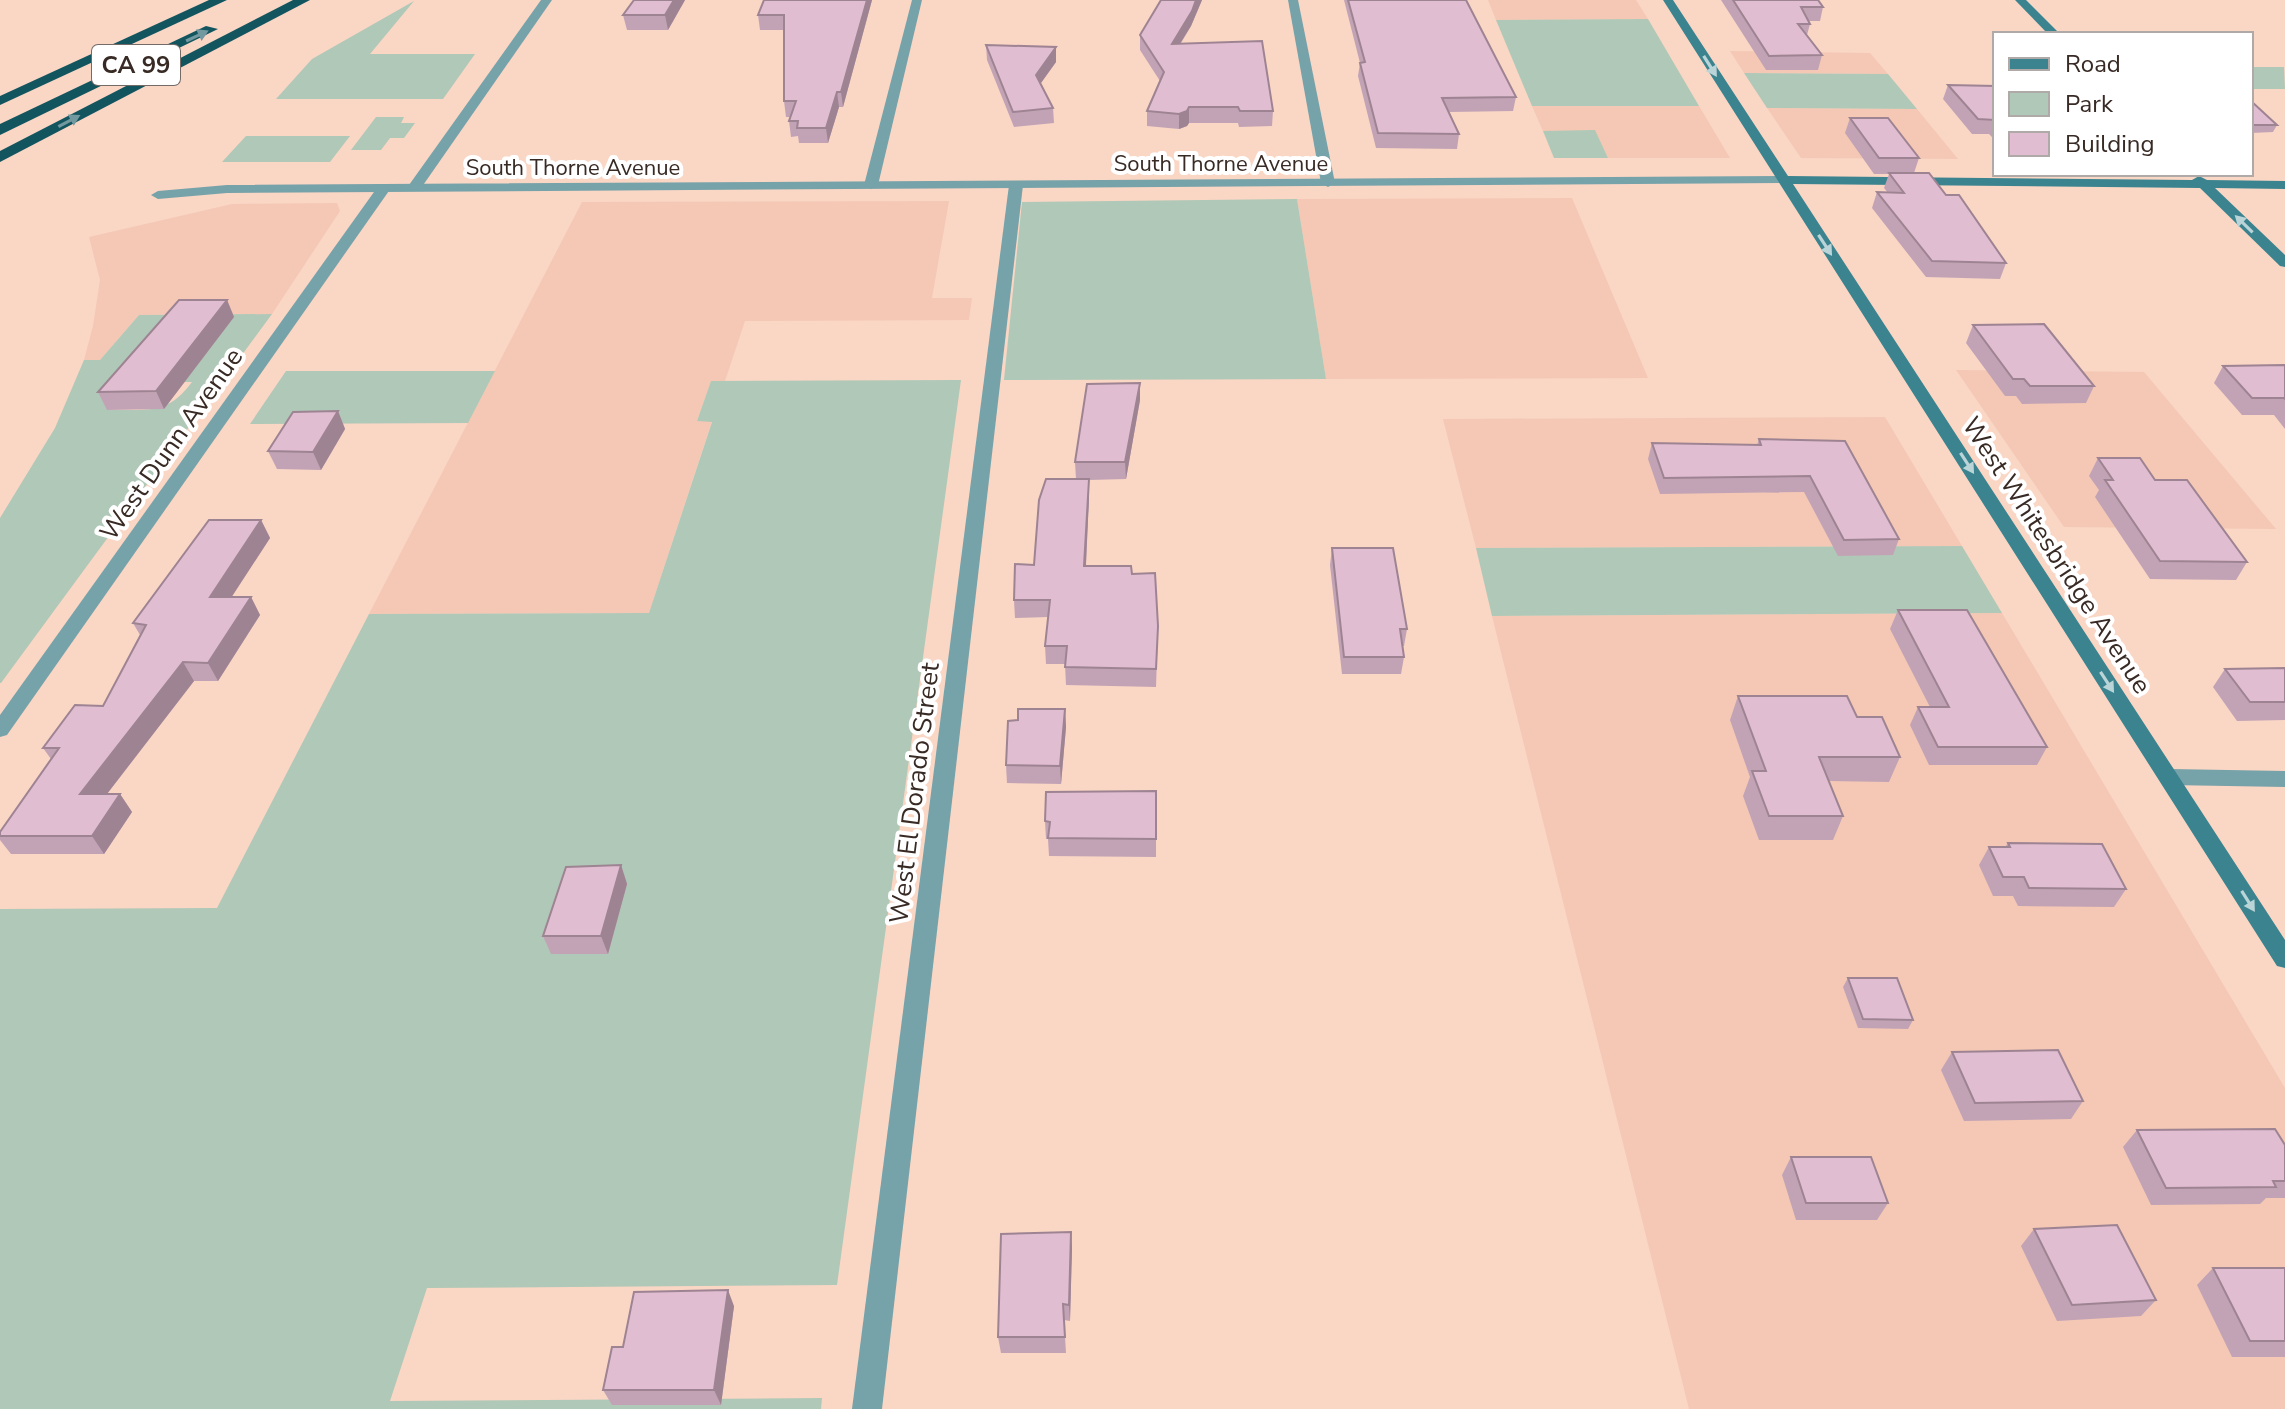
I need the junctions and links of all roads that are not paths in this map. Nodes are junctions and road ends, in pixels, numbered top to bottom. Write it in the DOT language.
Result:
graph roads {
  1 [pos="220,0"];
  2 [pos="273,0"];
  3 [pos="303,0"];
  4 [pos="547,0"];
  5 [pos="917,0"];
  6 [pos="1293,0"];
  7 [pos="1668,0"];
  8 [pos="2020,0"];
  9 [pos="2052,32"];
  10 [pos="0,101"];
  11 [pos="0,130"];
  12 [pos="0,157"];
  13 [pos="2198,179"];
  14 [pos="1782,180"];
  15 [pos="1328,183"];
  16 [pos="871,185"];
  17 [pos="1016,185"];
  18 [pos="2285,185"];
  19 [pos="384,188"];
  20 [pos="414,188"];
  21 [pos="158,195"];
  22 [pos="2285,263"];
  23 [pos="0,730"];
  24 [pos="2170,777"];
  25 [pos="2285,779"];
  26 [pos="2285,959"];
  27 [pos="867,1409"];
  1 -- 10 [label="highway, CA 99"];
  11 -- 2 [label="highway, CA 99, one-way"];
  12 -- 3 [label="highway, one-way"];
  4 -- 20 [label="street"];
  5 -- 16 [label="street"];
  6 -- 15 [label="street"];
  7 -- 14 [label="main road, West Whitesbridge Avenue, one-way"];
  8 -- 9 [label="main road"];
  13 -- 14 [label="main road, South Thorne Avenue"];
  13 -- 18 [label="main road, South Thorne Avenue"];
  22 -- 13 [label="main road, one-way"];
  14 -- 15 [label="street, South Thorne Avenue"];
  14 -- 24 [label="main road, West Whitesbridge Avenue, one-way"];
  15 -- 17 [label="street, South Thorne Avenue"];
  16 -- 17 [label="street, South Thorne Avenue"];
  16 -- 20 [label="street, South Thorne Avenue"];
  17 -- 27 [label="street, West El Dorado Street"];
  19 -- 20 [label="street, South Thorne Avenue"];
  19 -- 21 [label="street, South Thorne Avenue"];
  19 -- 23 [label="street, West Dunn Avenue"];
  24 -- 25 [label="street"];
  24 -- 26 [label="main road, West Whitesbridge Avenue, one-way"];
}
